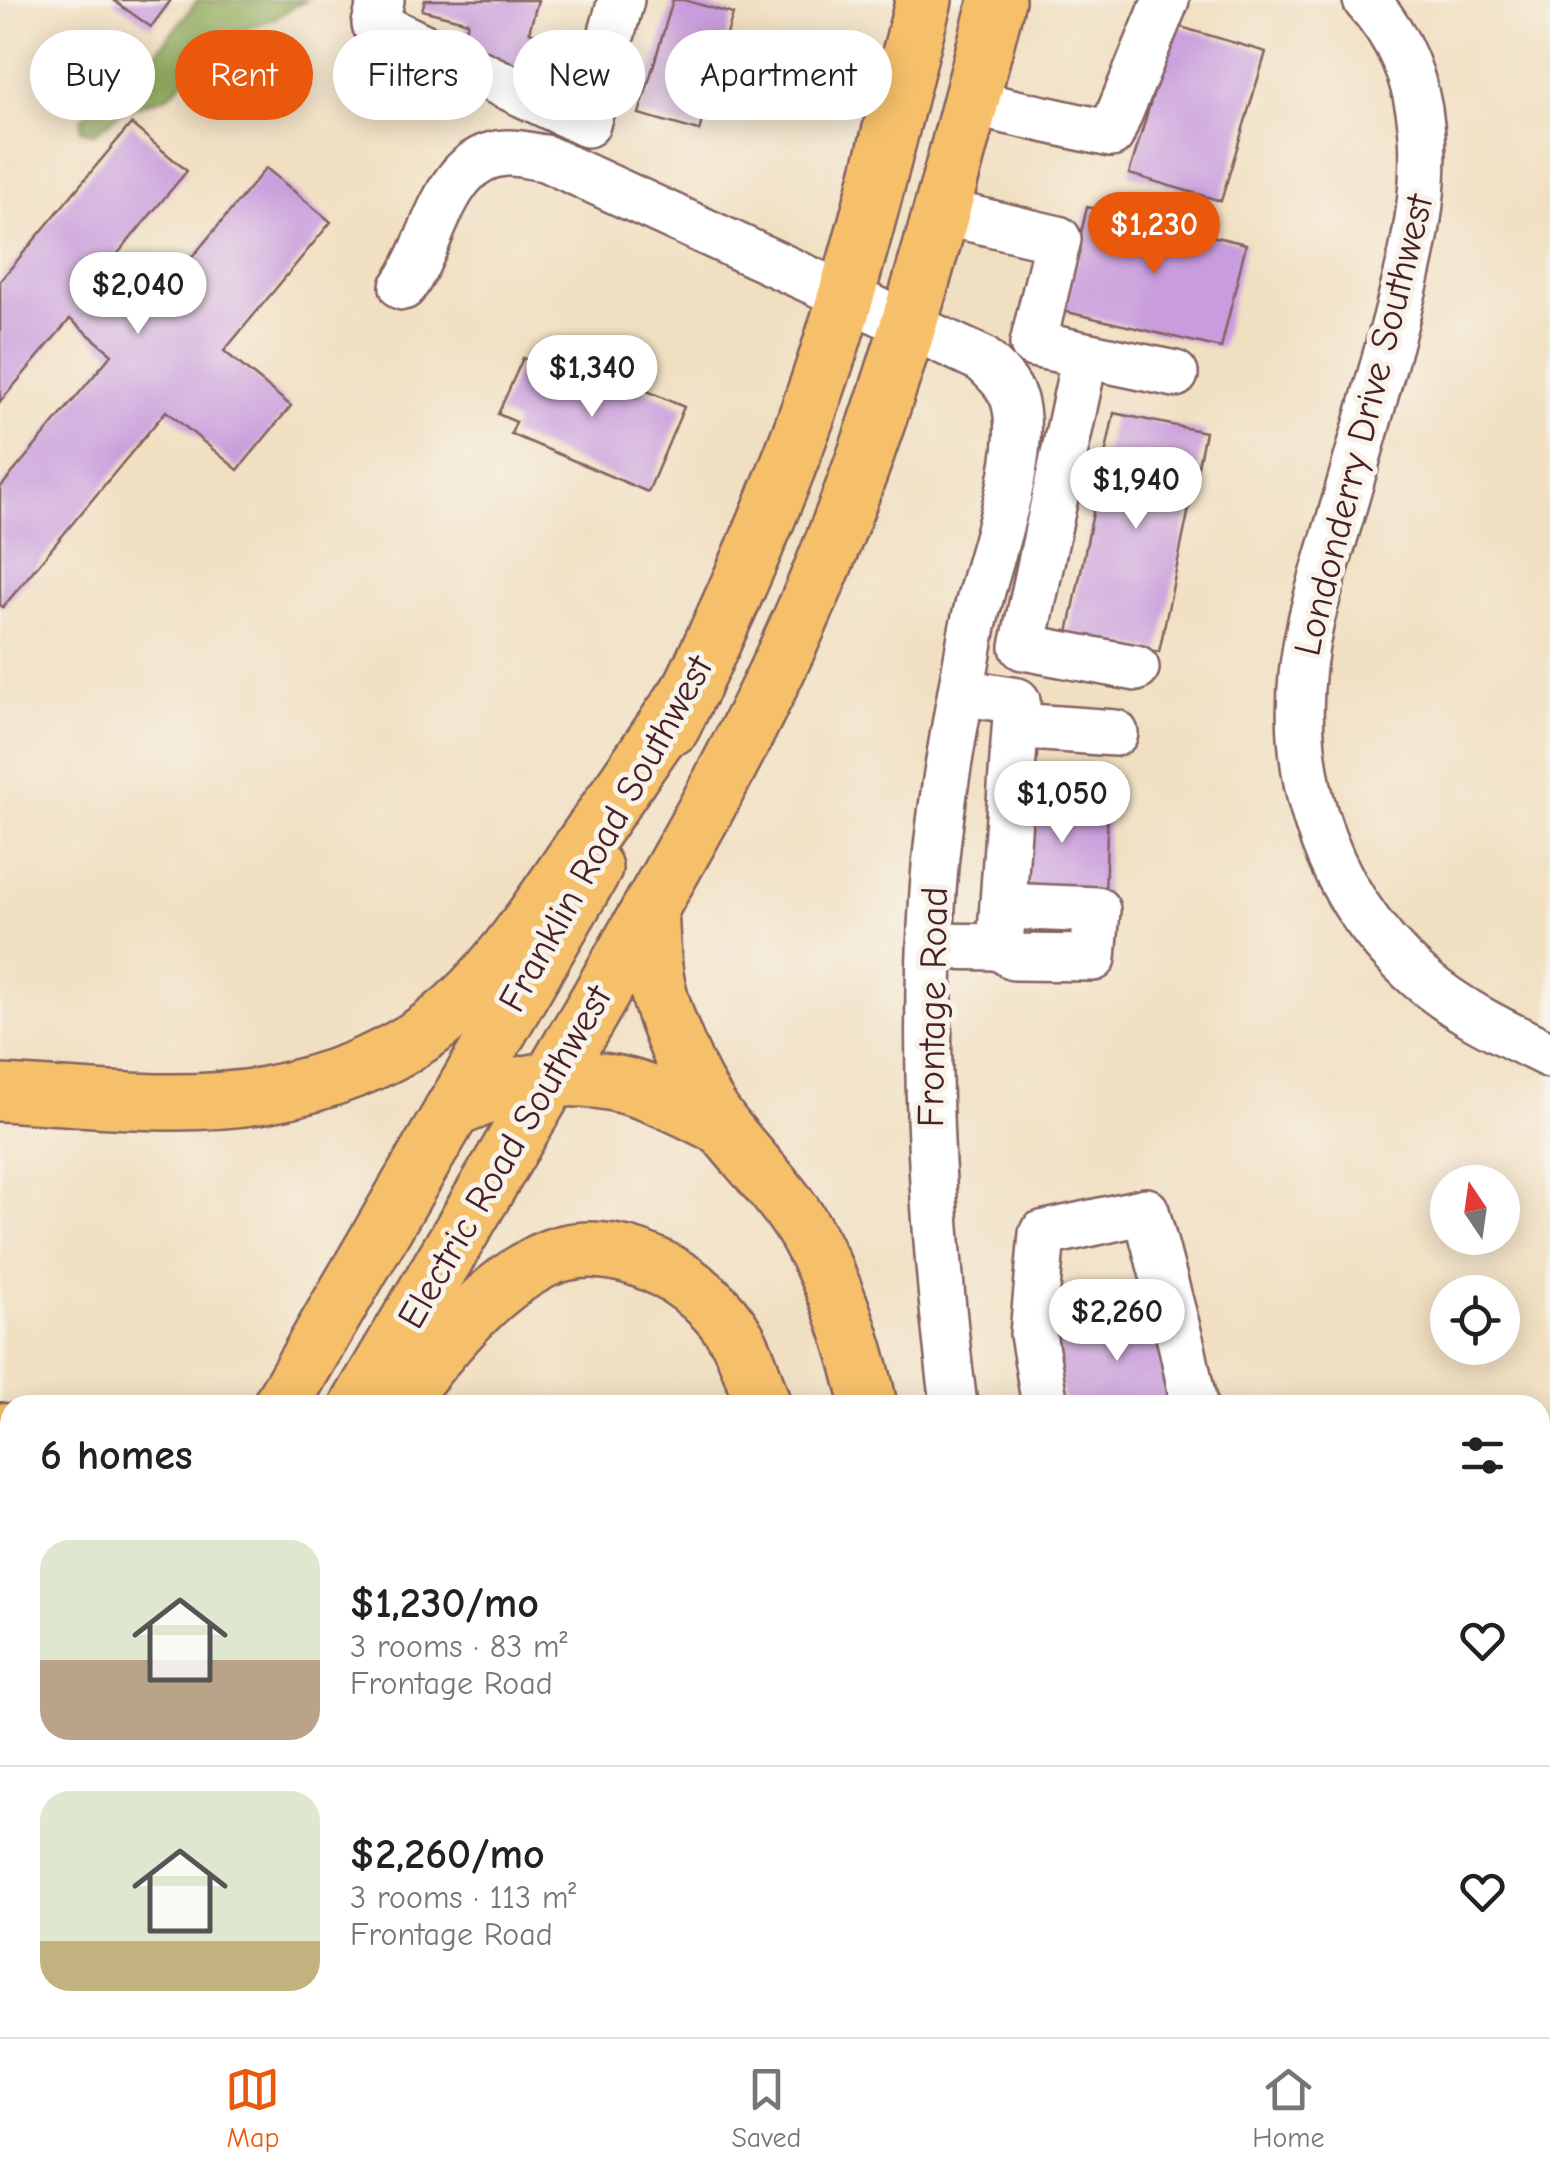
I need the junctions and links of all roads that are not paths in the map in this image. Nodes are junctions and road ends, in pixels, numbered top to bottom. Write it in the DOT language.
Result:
graph roads {
  1 [pos="381,0"];
  2 [pos="621,0"];
  3 [pos="924,0"];
  4 [pos="997,0"];
  5 [pos="1166,0"];
  6 [pos="1366,0"];
  7 [pos="971,103"];
  8 [pos="943,212"];
  9 [pos="403,287"];
  10 [pos="846,295"];
  11 [pos="910,325"];
  12 [pos="1082,373"];
  13 [pos="1175,374"];
  14 [pos="1015,406"];
  15 [pos="996,532"];
  16 [pos="1044,540"];
  17 [pos="1136,668"];
  18 [pos="693,685"];
  19 [pos="961,692"];
  20 [pos="1016,726"];
  21 [pos="1115,733"];
  22 [pos="650,910"];
  23 [pos="931,946"];
  24 [pos="1550,1056"];
  25 [pos="551,1079"];
  26 [pos="0,1093"];
  27 [pos="452,1110"];
  28 [pos="723,1128"];
  29 [pos="287,1395"];
  30 [pos="365,1395"];
  31 [pos="402,1395"];
  32 [pos="760,1395"];
  33 [pos="867,1395"];
  34 [pos="953,1395"];
  35 [pos="1044,1395"];
  36 [pos="1192,1395"];
  1 -- 2 [label="street"];
  3 -- 10 [label="main road, Franklin Road Southwest"];
  4 -- 7 [label="main road, Franklin Road Southwest"];
  5 -- 7 [label="street"];
  6 -- 24 [label="street, Londonderry Drive Southwest"];
  7 -- 8 [label="main road, Franklin Road Southwest"];
  8 -- 11 [label="main road, Franklin Road Southwest"];
  8 -- 12 [label="street"];
  9 -- 10 [label="street"];
  10 -- 11 [label="street"];
  10 -- 18 [label="main road, Franklin Road Southwest"];
  11 -- 14 [label="street"];
  11 -- 22 [label="main road, Franklin Road Southwest"];
  12 -- 13 [label="street"];
  12 -- 14 [label="street"];
  12 -- 16 [label="street"];
  14 -- 15 [label="street, Frontage Road"];
  15 -- 16 [label="street"];
  15 -- 19 [label="street, Frontage Road"];
  16 -- 17 [label="street"];
  18 -- 26 [label="main road"];
  18 -- 27 [label="main road, Franklin Road Southwest"];
  19 -- 20 [label="street"];
  19 -- 23 [label="street, Frontage Road"];
  20 -- 21 [label="street"];
  20 -- 23 [label="street"];
  22 -- 25 [label="main road, Electric Road Southwest"];
  22 -- 28 [label="main road"];
  23 -- 34 [label="street, Frontage Road"];
  25 -- 27 [label="main road"];
  25 -- 28 [label="main road"];
  25 -- 30 [label="main road, Electric Road Southwest"];
  27 -- 29 [label="main road, Franklin Road Southwest"];
  28 -- 33 [label="main road"];
  31 -- 32 [label="main road"];
  35 -- 36 [label="street"];
}
